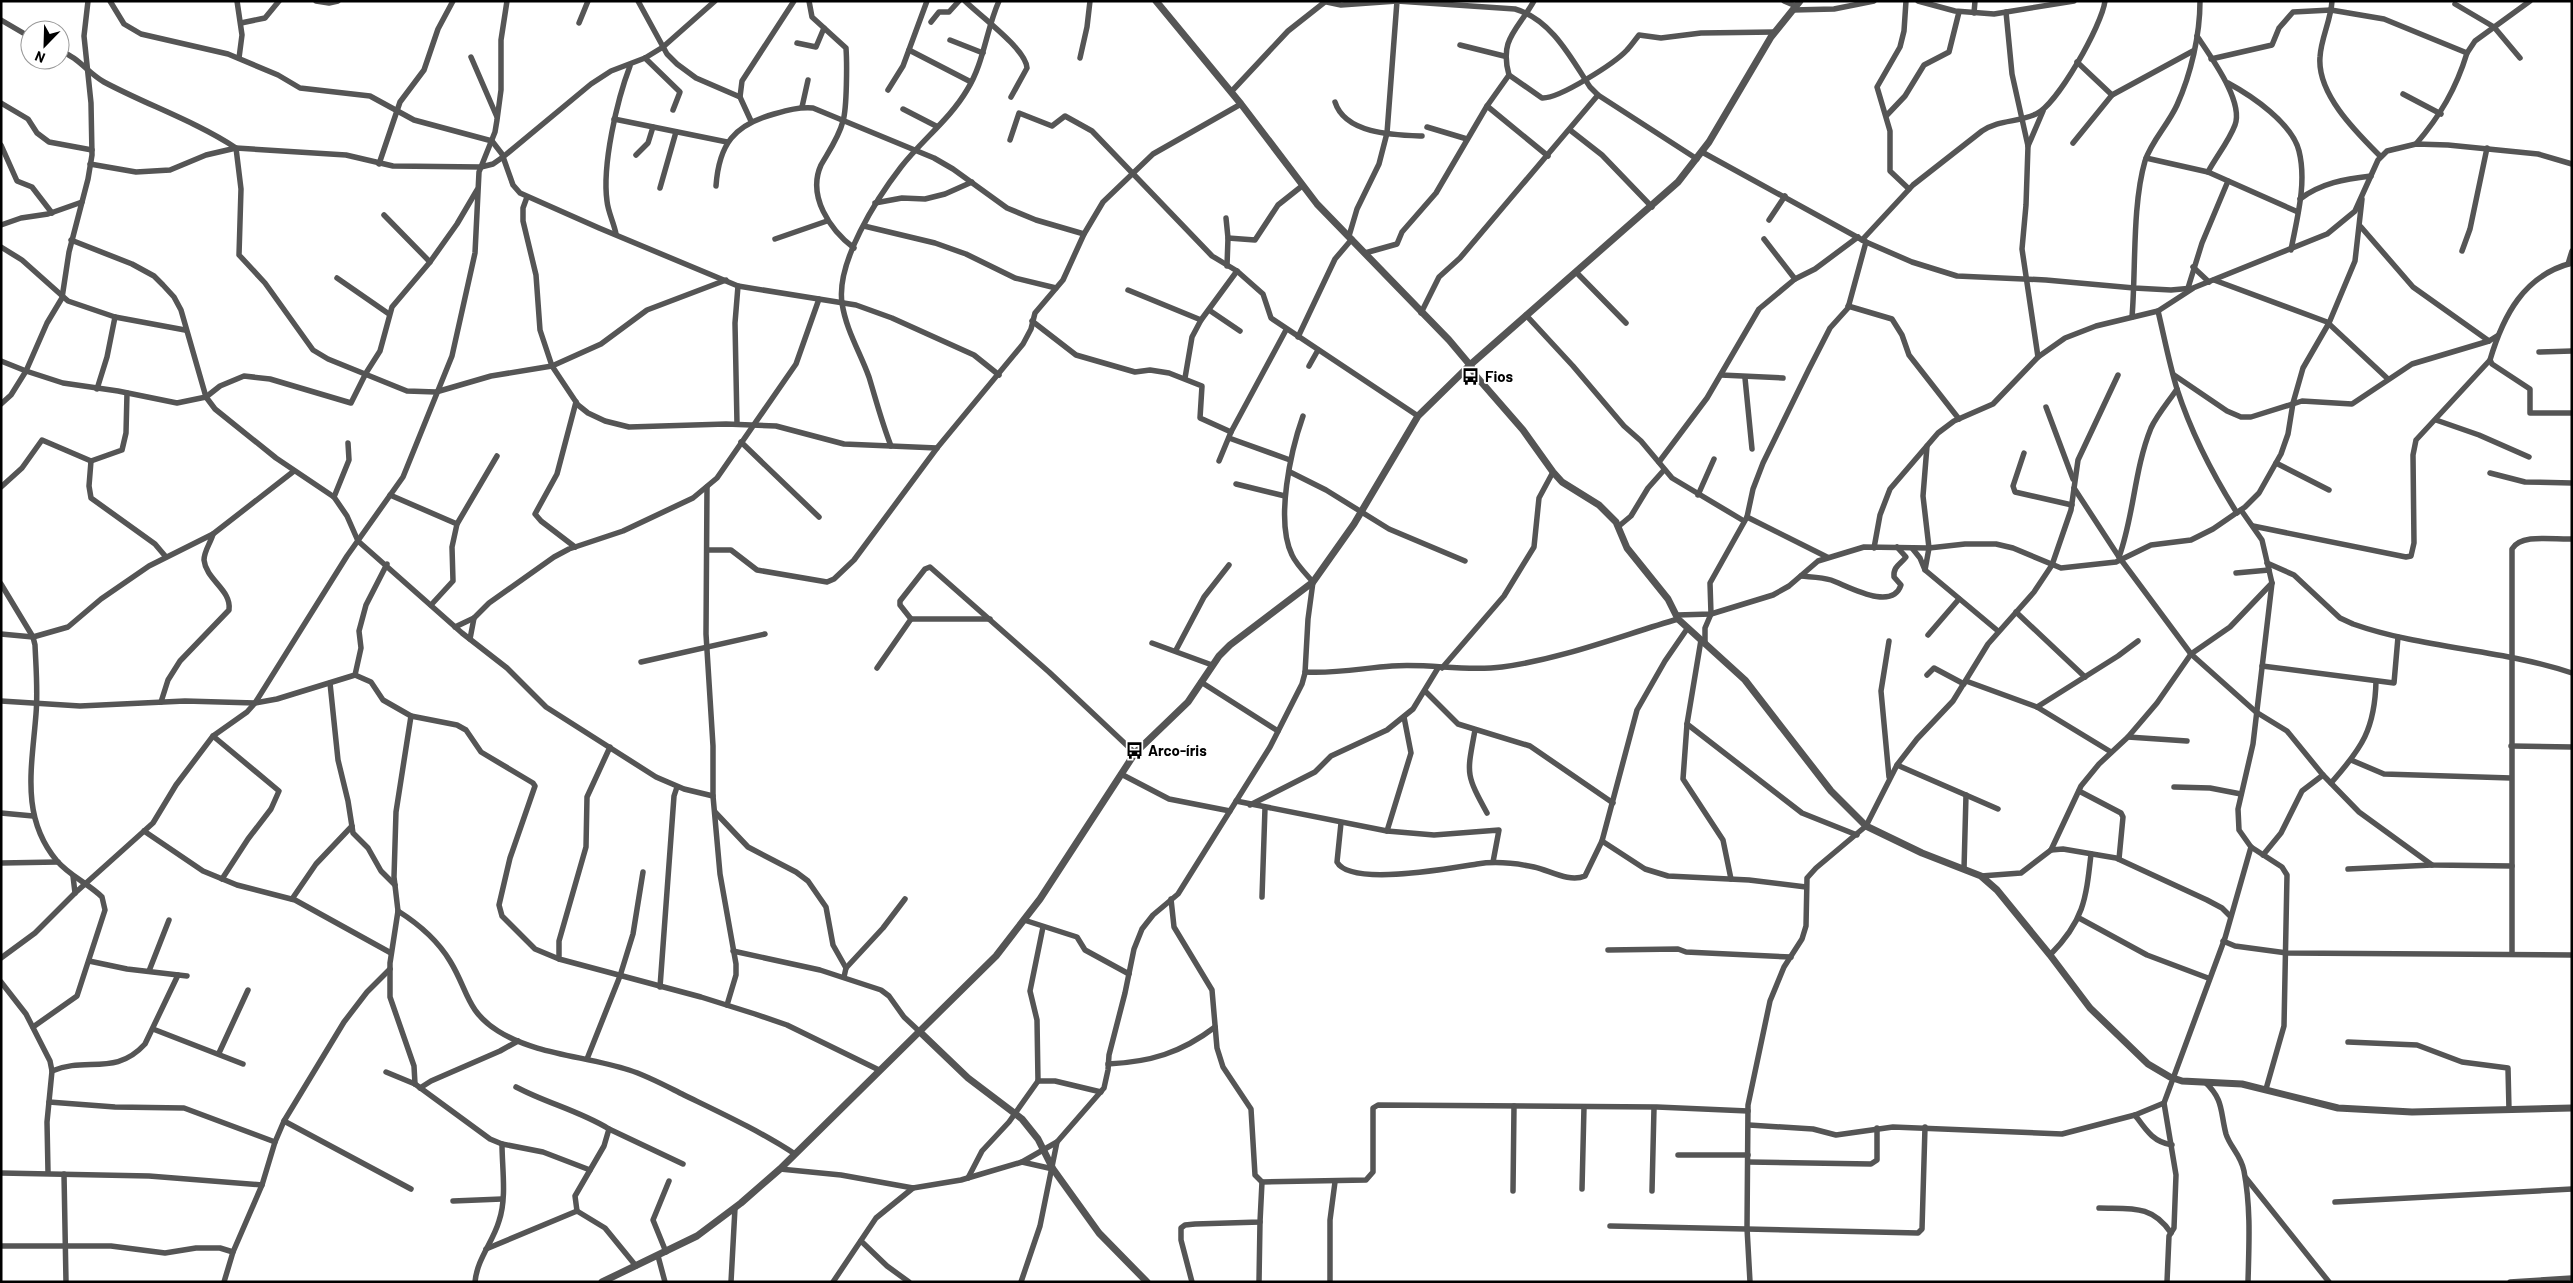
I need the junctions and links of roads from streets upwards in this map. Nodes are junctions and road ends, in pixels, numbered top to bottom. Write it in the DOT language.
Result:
graph roads {
  1 [pos="88,1"];
  2 [pos="110,1"];
  3 [pos="237,1"];
  4 [pos="279,1"];
  5 [pos="316,1"];
  6 [pos="338,1"];
  7 [pos="453,1"];
  8 [pos="507,1"];
  9 [pos="588,1"];
  10 [pos="638,1"];
  11 [pos="715,1"];
  12 [pos="794,1"];
  13 [pos="809,1"];
  14 [pos="926,1"];
  15 [pos="958,1"];
  16 [pos="965,1"];
  17 [pos="999,1"];
  18 [pos="1090,1"];
  19 [pos="1156,1"];
  20 [pos="1397,1"];
  21 [pos="1534,1"];
  22 [pos="1784,1"];
  23 [pos="1874,1"];
  24 [pos="1906,1"];
  25 [pos="1918,1"];
  26 [pos="1975,1"];
  27 [pos="2074,1"];
  28 [pos="2105,1"];
  29 [pos="2200,1"];
  30 [pos="2332,1"];
  31 [pos="2530,1"];
  32 [pos="1324,2"];
  33 [pos="1472,3"];
  34 [pos="2455,4"];
  35 [pos="1796,5"];
  36 [pos="2331,10"];
  37 [pos="1527,12"];
  38 [pos="1960,12"];
  39 [pos="2006,12"];
  40 [pos="1974,14"];
  41 [pos="1,20"];
  42 [pos="931,22"];
  43 [pos="241,23"];
  44 [pos="579,23"];
  45 [pos="991,24"];
  46 [pos="2494,27"];
  47 [pos="824,28"];
  48 [pos="20,31"];
  49 [pos="1775,32"];
  50 [pos="2197,36"];
  51 [pos="950,40"];
  52 [pos="798,43"];
  53 [pos="1460,45"];
  54 [pos="663,47"];
  55 [pos="909,50"];
  56 [pos="2193,51"];
  57 [pos="983,53"];
  58 [pos="2467,53"];
  59 [pos="70,55"];
  60 [pos="1504,56"];
  61 [pos="471,57"];
  62 [pos="239,58"];
  63 [pos="645,58"];
  64 [pos="1080,58"];
  65 [pos="2520,58"];
  66 [pos="2212,59"];
  67 [pos="2077,62"];
  68 [pos="630,66"];
  69 [pos="85,67"];
  70 [pos="1509,75"];
  71 [pos="808,80"];
  72 [pos="1585,80"];
  73 [pos="972,82"];
  74 [pos="2228,83"];
  75 [pos="888,90"];
  76 [pos="1231,92"];
  77 [pos="2402,94"];
  78 [pos="1598,95"];
  79 [pos="2112,96"];
  80 [pos="740,97"];
  81 [pos="1011,97"];
  82 [pos="1,102"];
  83 [pos="1335,102"];
  84 [pos="1241,104"];
  85 [pos="1487,106"];
  86 [pos="802,107"];
  87 [pos="903,109"];
  88 [pos="673,110"];
  89 [pos="396,111"];
  90 [pos="2043,111"];
  91 [pos="2440,114"];
  92 [pos="1887,115"];
  93 [pos="497,117"];
  94 [pos="614,119"];
  95 [pos="844,120"];
  96 [pos="2021,120"];
  97 [pos="751,121"];
  98 [pos="936,126"];
  99 [pos="653,127"];
  100 [pos="1426,127"];
  101 [pos="1570,130"];
  102 [pos="676,132"];
  103 [pos="1386,133"];
  104 [pos="1422,136"];
  105 [pos="1467,139"];
  106 [pos="1010,140"];
  107 [pos="492,141"];
  108 [pos="727,142"];
  109 [pos="2073,144"];
  110 [pos="2416,144"];
  111 [pos="1,145"];
  112 [pos="2028,146"];
  113 [pos="236,148"];
  114 [pos="2487,148"];
  115 [pos="92,150"];
  116 [pos="915,151"];
  117 [pos="1702,152"];
  118 [pos="636,155"];
  119 [pos="1548,156"];
  120 [pos="2380,156"];
  121 [pos="503,157"];
  122 [pos="1697,158"];
  123 [pos="2146,158"];
  124 [pos="90,164"];
  125 [pos="379,164"];
  126 [pos="2572,164"];
  127 [pos="481,167"];
  128 [pos="2208,172"];
  129 [pos="1132,174"];
  130 [pos="2371,176"];
  131 [pos="972,182"];
  132 [pos="2228,182"];
  133 [pos="716,186"];
  134 [pos="1302,186"];
  135 [pos="660,188"];
  136 [pos="478,189"];
  137 [pos="1908,189"];
  138 [pos="2363,195"];
  139 [pos="1785,196"];
  140 [pos="527,197"];
  141 [pos="2300,199"];
  142 [pos="82,202"];
  143 [pos="875,202"];
  144 [pos="1652,207"];
  145 [pos="2298,212"];
  146 [pos="52,213"];
  147 [pos="384,215"];
  148 [pos="1226,218"];
  149 [pos="1769,220"];
  150 [pos="827,221"];
  151 [pos="1,225"];
  152 [pos="864,226"];
  153 [pos="2361,227"];
  154 [pos="616,234"];
  155 [pos="1084,234"];
  156 [pos="1351,237"];
  157 [pos="1228,238"];
  158 [pos="775,239"];
  159 [pos="1764,239"];
  160 [pos="71,240"];
  161 [pos="1862,240"];
  162 [pos="1,247"];
  163 [pos="854,248"];
  164 [pos="2291,250"];
  165 [pos="2462,250"];
  166 [pos="2572,251"];
  167 [pos="1365,253"];
  168 [pos="430,262"];
  169 [pos="2570,264"];
  170 [pos="1227,266"];
  171 [pos="2193,267"];
  172 [pos="1237,271"];
  173 [pos="1576,272"];
  174 [pos="337,278"];
  175 [pos="1795,279"];
  176 [pos="726,280"];
  177 [pos="2028,280"];
  178 [pos="2212,281"];
  179 [pos="738,286"];
  180 [pos="1056,288"];
  181 [pos="2134,288"];
  182 [pos="2191,288"];
  183 [pos="1128,290"];
  184 [pos="62,298"];
  185 [pos="819,299"];
  186 [pos="842,302"];
  187 [pos="1848,306"];
  188 [pos="1208,310"];
  189 [pos="2158,310"];
  190 [pos="1421,313"];
  191 [pos="389,314"];
  192 [pos="1526,315"];
  193 [pos="115,317"];
  194 [pos="2132,317"];
  195 [pos="1202,320"];
  196 [pos="1032,321"];
  197 [pos="1626,322"];
  198 [pos="2329,323"];
  199 [pos="185,330"];
  200 [pos="1286,330"];
  201 [pos="1240,331"];
  202 [pos="2497,336"];
  203 [pos="1298,337"];
  204 [pos="2489,341"];
  205 [pos="1318,350"];
  206 [pos="2572,351"];
  207 [pos="2539,352"];
  208 [pos="2038,357"];
  209 [pos="1,360"];
  210 [pos="2490,360"];
  211 [pos="1470,365"];
  212 [pos="552,366"];
  213 [pos="1309,366"];
  214 [pos="26,372"];
  215 [pos="366,373"];
  216 [pos="999,375"];
  217 [pos="1721,375"];
  218 [pos="2174,375"];
  219 [pos="2118,376"];
  220 [pos="1185,378"];
  221 [pos="1745,378"];
  222 [pos="1783,378"];
  223 [pos="2388,379"];
  224 [pos="96,388"];
  225 [pos="2177,389"];
  226 [pos="436,392"];
  227 [pos="128,393"];
  228 [pos="206,398"];
  229 [pos="576,402"];
  230 [pos="2293,403"];
  231 [pos="1,404"];
  232 [pos="2046,407"];
  233 [pos="2572,413"];
  234 [pos="1304,416"];
  235 [pos="1418,416"];
  236 [pos="1958,419"];
  237 [pos="2436,420"];
  238 [pos="738,424"];
  239 [pos="753,426"];
  240 [pos="1230,435"];
  241 [pos="741,442"];
  242 [pos="348,443"];
  243 [pos="1927,445"];
  244 [pos="891,446"];
  245 [pos="937,448"];
  246 [pos="1752,449"];
  247 [pos="2024,453"];
  248 [pos="497,456"];
  249 [pos="2529,458"];
  250 [pos="1714,459"];
  251 [pos="1220,460"];
  252 [pos="1290,460"];
  253 [pos="92,461"];
  254 [pos="1659,462"];
  255 [pos="2276,463"];
  256 [pos="1664,470"];
  257 [pos="294,471"];
  258 [pos="1290,472"];
  259 [pos="1553,472"];
  260 [pos="2490,473"];
  261 [pos="2572,483"];
  262 [pos="1236,484"];
  263 [pos="2074,485"];
  264 [pos="1,487"];
  265 [pos="706,487"];
  266 [pos="2329,490"];
  267 [pos="390,495"];
  268 [pos="1698,495"];
  269 [pos="1285,496"];
  270 [pos="334,497"];
  271 [pos="2072,505"];
  272 [pos="1361,512"];
  273 [pos="2239,512"];
  274 [pos="819,518"];
  275 [pos="1746,519"];
  276 [pos="457,524"];
  277 [pos="1619,526"];
  278 [pos="2253,526"];
  279 [pos="213,534"];
  280 [pos="2572,540"];
  281 [pos="358,541"];
  282 [pos="576,547"];
  283 [pos="1897,547"];
  284 [pos="1874,548"];
  285 [pos="1912,548"];
  286 [pos="1929,548"];
  287 [pos="707,550"];
  288 [pos="166,557"];
  289 [pos="1827,557"];
  290 [pos="2120,558"];
  291 [pos="1465,561"];
  292 [pos="2267,563"];
  293 [pos="387,564"];
  294 [pos="1229,565"];
  295 [pos="2052,565"];
  296 [pos="1925,570"];
  297 [pos="2269,570"];
  298 [pos="2236,573"];
  299 [pos="1800,576"];
  300 [pos="1313,582"];
  301 [pos="2272,583"];
  302 [pos="1,584"];
  303 [pos="1960,599"];
  304 [pos="431,605"];
  305 [pos="2016,612"];
  306 [pos="1711,614"];
  307 [pos="1677,617"];
  308 [pos="474,618"];
  309 [pos="911,619"];
  310 [pos="990,619"];
  311 [pos="455,627"];
  312 [pos="1687,629"];
  313 [pos="1998,631"];
  314 [pos="1,634"];
  315 [pos="765,634"];
  316 [pos="1928,635"];
  317 [pos="33,637"];
  318 [pos="2398,637"];
  319 [pos="470,639"];
  320 [pos="1889,641"];
  321 [pos="2138,641"];
  322 [pos="1703,642"];
  323 [pos="1152,643"];
  324 [pos="707,648"];
  325 [pos="1176,650"];
  326 [pos="2192,654"];
  327 [pos="2511,658"];
  328 [pos="641,662"];
  329 [pos="1212,665"];
  330 [pos="2262,666"];
  331 [pos="877,668"];
  332 [pos="1440,668"];
  333 [pos="1305,672"];
  334 [pos="2572,673"];
  335 [pos="355,675"];
  336 [pos="1927,675"];
  337 [pos="2085,677"];
  338 [pos="2376,681"];
  339 [pos="1201,682"];
  340 [pos="330,683"];
  341 [pos="1965,683"];
  342 [pos="1425,690"];
  343 [pos="1,701"];
  344 [pos="161,702"];
  345 [pos="255,702"];
  346 [pos="37,705"];
  347 [pos="2037,707"];
  348 [pos="2256,712"];
  349 [pos="411,716"];
  350 [pos="1404,717"];
  351 [pos="1687,724"];
  352 [pos="1476,730"];
  353 [pos="1278,731"];
  354 [pos="213,736"];
  355 [pos="2128,737"];
  356 [pos="2187,741"];
  357 [pos="2511,746"];
  358 [pos="610,747"];
  359 [pos="2572,747"];
  360 [pos="2111,752"];
  361 [pos="1135,753"];
  362 [pos="2351,760"];
  363 [pos="1897,765"];
  364 [pos="1120,774"];
  365 [pos="2323,775"];
  366 [pos="2512,778"];
  367 [pos="1889,779"];
  368 [pos="2331,783"];
  369 [pos="677,787"];
  370 [pos="2174,787"];
  371 [pos="2079,791"];
  372 [pos="2241,794"];
  373 [pos="1966,795"];
  374 [pos="713,796"];
  375 [pos="1236,802"];
  376 [pos="1613,803"];
  377 [pos="1250,805"];
  378 [pos="1265,808"];
  379 [pos="1998,809"];
  380 [pos="715,812"];
  381 [pos="1230,812"];
  382 [pos="1,813"];
  383 [pos="1487,813"];
  384 [pos="33,816"];
  385 [pos="1341,823"];
  386 [pos="352,826"];
  387 [pos="1866,826"];
  388 [pos="144,831"];
  389 [pos="1387,831"];
  390 [pos="1857,835"];
  391 [pos="1602,841"];
  392 [pos="2251,848"];
  393 [pos="2051,850"];
  394 [pos="2091,854"];
  395 [pos="2263,855"];
  396 [pos="2119,859"];
  397 [pos="58,862"];
  398 [pos="1493,862"];
  399 [pos="1,863"];
  400 [pos="2432,865"];
  401 [pos="2512,866"];
  402 [pos="1964,869"];
  403 [pos="2348,869"];
  404 [pos="643,872"];
  405 [pos="73,876"];
  406 [pos="1981,876"];
  407 [pos="1731,879"];
  408 [pos="222,880"];
  409 [pos="87,884"];
  410 [pos="395,885"];
  411 [pos="1806,887"];
  412 [pos="75,892"];
  413 [pos="1262,897"];
  414 [pos="292,899"];
  415 [pos="905,899"];
  416 [pos="1171,899"];
  417 [pos="398,911"];
  418 [pos="2230,916"];
  419 [pos="2079,918"];
  420 [pos="169,920"];
  421 [pos="1024,920"];
  422 [pos="1043,927"];
  423 [pos="2223,941"];
  424 [pos="1608,950"];
  425 [pos="733,951"];
  426 [pos="391,952"];
  427 [pos="2287,953"];
  428 [pos="2512,954"];
  429 [pos="2050,955"];
  430 [pos="2572,955"];
  431 [pos="1792,957"];
  432 [pos="1,958"];
  433 [pos="560,959"];
  434 [pos="89,961"];
  435 [pos="846,968"];
  436 [pos="390,969"];
  437 [pos="149,971"];
  438 [pos="1129,974"];
  439 [pos="178,975"];
  440 [pos="187,976"];
  441 [pos="620,976"];
  442 [pos="844,977"];
  443 [pos="2208,978"];
  444 [pos="1,982"];
  445 [pos="660,987"];
  446 [pos="248,990"];
  447 [pos="727,1004"];
  448 [pos="1215,1027"];
  449 [pos="33,1028"];
  450 [pos="153,1028"];
  451 [pos="920,1032"];
  452 [pos="518,1041"];
  453 [pos="2348,1042"];
  454 [pos="219,1054"];
  455 [pos="587,1058"];
  456 [pos="243,1064"];
  457 [pos="1108,1064"];
  458 [pos="879,1070"];
  459 [pos="52,1071"];
  460 [pos="386,1072"];
  461 [pos="2173,1078"];
  462 [pos="1038,1081"];
  463 [pos="2205,1082"];
  464 [pos="418,1086"];
  465 [pos="516,1087"];
  466 [pos="2266,1089"];
  467 [pos="1101,1092"];
  468 [pos="49,1102"];
  469 [pos="2164,1103"];
  470 [pos="1514,1106"];
  471 [pos="1584,1107"];
  472 [pos="1654,1108"];
  473 [pos="2572,1108"];
  474 [pos="2509,1110"];
  475 [pos="1748,1111"];
  476 [pos="1015,1114"];
  477 [pos="2135,1115"];
  478 [pos="284,1120"];
  479 [pos="1749,1125"];
  480 [pos="1925,1127"];
  481 [pos="1877,1128"];
  482 [pos="609,1130"];
  483 [pos="275,1142"];
  484 [pos="1056,1142"];
  485 [pos="502,1144"];
  486 [pos="2172,1145"];
  487 [pos="1043,1150"];
  488 [pos="795,1154"];
  489 [pos="1678,1155"];
  490 [pos="1748,1155"];
  491 [pos="1022,1162"];
  492 [pos="1748,1162"];
  493 [pos="684,1164"];
  494 [pos="780,1169"];
  495 [pos="1052,1169"];
  496 [pos="590,1170"];
  497 [pos="48,1172"];
  498 [pos="1,1173"];
  499 [pos="64,1174"];
  500 [pos="2245,1176"];
  501 [pos="968,1178"];
  502 [pos="669,1181"];
  503 [pos="1262,1182"];
  504 [pos="1335,1182"];
  505 [pos="262,1185"];
  506 [pos="913,1188"];
  507 [pos="411,1189"];
  508 [pos="1582,1189"];
  509 [pos="2572,1189"];
  510 [pos="1513,1191"];
  511 [pos="1652,1191"];
  512 [pos="502,1199"];
  513 [pos="454,1201"];
  514 [pos="2335,1202"];
  515 [pos="735,1208"];
  516 [pos="2099,1208"];
  517 [pos="578,1211"];
  518 [pos="1260,1222"];
  519 [pos="1610,1226"];
  520 [pos="1747,1228"];
  521 [pos="2171,1233"];
  522 [pos="861,1241"];
  523 [pos="1,1246"];
  524 [pos="66,1246"];
  525 [pos="486,1250"];
  526 [pos="232,1252"];
  527 [pos="666,1252"];
  528 [pos="658,1256"];
  529 [pos="636,1266"];
  530 [pos="2572,1278"];
  531 [pos="66,1282"];
  532 [pos="224,1282"];
  533 [pos="475,1282"];
  534 [pos="602,1282"];
  535 [pos="665,1282"];
  536 [pos="731,1282"];
  537 [pos="833,1282"];
  538 [pos="909,1282"];
  539 [pos="1021,1282"];
  540 [pos="1147,1282"];
  541 [pos="1192,1282"];
  542 [pos="1259,1282"];
  543 [pos="1330,1282"];
  544 [pos="1750,1282"];
  545 [pos="2167,1282"];
  546 [pos="2248,1282"];
  547 [pos="2329,1282"];
  548 [pos="2510,1282"];
  1 -- 69 [label="street"];
  2 -- 62 [label="street"];
  3 -- 43 [label="street"];
  4 -- 43 [label="street"];
  5 -- 6 [label="street"];
  7 -- 89 [label="street"];
  8 -- 93 [label="street"];
  9 -- 44 [label="street"];
  10 -- 54 [label="street"];
  11 -- 54 [label="street"];
  12 -- 80 [label="street"];
  13 -- 47 [label="street"];
  14 -- 55 [label="street"];
  15 -- 42 [label="street"];
  16 -- 45 [label="street"];
  17 -- 45 [label="street"];
  18 -- 64 [label="street"];
  19 -- 76 [label="street"];
  20 -- 32 [label="street"];
  20 -- 33 [label="street"];
  20 -- 103 [label="street"];
  21 -- 37 [label="street"];
  22 -- 35 [label="street"];
  23 -- 35 [label="street"];
  24 -- 92 [label="street"];
  25 -- 38 [label="street"];
  26 -- 40 [label="street"];
  27 -- 39 [label="street"];
  28 -- 67 [label="street"];
  29 -- 50 [label="street"];
  30 -- 36 [label="street"];
  31 -- 46 [label="street"];
  32 -- 76 [label="street"];
  33 -- 37 [label="street"];
  34 -- 46 [label="street"];
  35 -- 49 [label="street"];
  36 -- 58 [label="street"];
  36 -- 66 [label="street"];
  36 -- 120 [label="street"];
  37 -- 60 [label="street"];
  37 -- 72 [label="street"];
  38 -- 40 [label="street"];
  38 -- 92 [label="street"];
  39 -- 40 [label="street"];
  39 -- 96 [label="street"];
  41 -- 48 [label="street"];
  43 -- 62 [label="street"];
  45 -- 57 [label="street"];
  45 -- 81 [label="street"];
  46 -- 58 [label="street"];
  46 -- 65 [label="street"];
  47 -- 52 [label="street"];
  47 -- 95 [label="street"];
  49 -- 72 [label="street"];
  49 -- 117 [label="street"];
  50 -- 56 [label="street"];
  50 -- 66 [label="street"];
  51 -- 57 [label="street"];
  53 -- 60 [label="street"];
  54 -- 63 [label="street"];
  54 -- 80 [label="street"];
  55 -- 73 [label="street"];
  55 -- 75 [label="street"];
  56 -- 79 [label="street"];
  56 -- 123 [label="street"];
  57 -- 73 [label="street"];
  58 -- 91 [label="street"];
  59 -- 69 [label="street"];
  60 -- 70 [label="street"];
  61 -- 93 [label="street"];
  62 -- 89 [label="street"];
  63 -- 68 [label="street"];
  63 -- 88 [label="street"];
  66 -- 74 [label="street"];
  67 -- 79 [label="street"];
  67 -- 90 [label="street"];
  68 -- 94 [label="street"];
  68 -- 121 [label="street"];
  69 -- 113 [label="street"];
  69 -- 115 [label="street"];
  70 -- 72 [label="street"];
  70 -- 85 [label="street"];
  71 -- 86 [label="street"];
  72 -- 78 [label="street"];
  73 -- 98 [label="street"];
  74 -- 128 [label="street"];
  74 -- 141 [label="street"];
  76 -- 84 [label="street"];
  77 -- 91 [label="street"];
  78 -- 101 [label="street"];
  78 -- 122 [label="street"];
  79 -- 109 [label="street"];
  80 -- 97 [label="street"];
  82 -- 115 [label="street"];
  83 -- 103 [label="street"];
  84 -- 129 [label="street"];
  84 -- 134 [label="street"];
  85 -- 105 [label="street"];
  85 -- 119 [label="street"];
  86 -- 95 [label="street"];
  86 -- 97 [label="street"];
  87 -- 98 [label="street"];
  89 -- 107 [label="street"];
  89 -- 125 [label="street"];
  90 -- 96 [label="street"];
  90 -- 112 [label="street"];
  91 -- 110 [label="street"];
  92 -- 137 [label="street"];
  93 -- 107 [label="street"];
  94 -- 99 [label="street"];
  94 -- 154 [label="street"];
  95 -- 116 [label="street"];
  95 -- 150 [label="street"];
  96 -- 112 [label="street"];
  96 -- 137 [label="street"];
  97 -- 108 [label="street"];
  98 -- 116 [label="street"];
  99 -- 102 [label="street"];
  99 -- 118 [label="street"];
  100 -- 105 [label="street"];
  101 -- 119 [label="street"];
  101 -- 144 [label="street"];
  102 -- 108 [label="street"];
  102 -- 135 [label="street"];
  103 -- 104 [label="street"];
  103 -- 156 [label="street"];
  105 -- 167 [label="street"];
  106 -- 129 [label="street"];
  107 -- 121 [label="street"];
  107 -- 127 [label="street"];
  108 -- 133 [label="street"];
  110 -- 114 [label="street"];
  110 -- 120 [label="street"];
  111 -- 146 [label="street"];
  112 -- 177 [label="street"];
  113 -- 124 [label="street"];
  113 -- 125 [label="street"];
  113 -- 215 [label="street"];
  114 -- 126 [label="street"];
  114 -- 165 [label="street"];
  115 -- 124 [label="street"];
  116 -- 131 [label="street"];
  116 -- 143 [label="street"];
  117 -- 122 [label="street"];
  117 -- 139 [label="street"];
  119 -- 190 [label="street"];
  120 -- 130 [label="street"];
  121 -- 127 [label="street"];
  121 -- 140 [label="street"];
  122 -- 144 [label="street"];
  123 -- 128 [label="street"];
  123 -- 181 [label="street"];
  124 -- 142 [label="street"];
  125 -- 127 [label="street"];
  127 -- 136 [label="street"];
  128 -- 132 [label="street"];
  129 -- 155 [label="street"];
  129 -- 170 [label="street"];
  130 -- 138 [label="street"];
  130 -- 141 [label="street"];
  131 -- 143 [label="street"];
  131 -- 155 [label="street"];
  132 -- 145 [label="street"];
  132 -- 171 [label="street"];
  134 -- 156 [label="street"];
  134 -- 157 [label="street"];
  136 -- 168 [label="street"];
  136 -- 226 [label="street"];
  137 -- 161 [label="street"];
  138 -- 153 [label="street"];
  138 -- 164 [label="street"];
  139 -- 149 [label="street"];
  139 -- 161 [label="street"];
  140 -- 154 [label="street"];
  140 -- 212 [label="street"];
  141 -- 145 [label="street"];
  142 -- 146 [label="street"];
  142 -- 160 [label="street"];
  143 -- 152 [label="street"];
  144 -- 173 [label="street"];
  145 -- 164 [label="street"];
  146 -- 151 [label="street"];
  147 -- 168 [label="street"];
  148 -- 157 [label="street"];
  150 -- 158 [label="street"];
  150 -- 163 [label="street"];
  152 -- 163 [label="street"];
  152 -- 180 [label="street"];
  153 -- 198 [label="street"];
  153 -- 204 [label="street"];
  154 -- 176 [label="street"];
  155 -- 180 [label="street"];
  156 -- 167 [label="street"];
  156 -- 203 [label="street"];
  157 -- 170 [label="street"];
  159 -- 175 [label="street"];
  160 -- 184 [label="street"];
  160 -- 199 [label="street"];
  161 -- 175 [label="street"];
  161 -- 177 [label="street"];
  161 -- 187 [label="street"];
  162 -- 184 [label="street"];
  163 -- 186 [label="street"];
  164 -- 178 [label="street"];
  166 -- 169 [label="street"];
  167 -- 190 [label="street"];
  168 -- 191 [label="street"];
  169 -- 202 [label="street"];
  170 -- 172 [label="street"];
  171 -- 178 [label="street"];
  171 -- 182 [label="street"];
  172 -- 188 [label="street"];
  172 -- 200 [label="street"];
  173 -- 192 [label="street"];
  173 -- 197 [label="street"];
  174 -- 191 [label="street"];
  175 -- 217 [label="street"];
  176 -- 179 [label="street"];
  176 -- 212 [label="street"];
  177 -- 181 [label="street"];
  177 -- 208 [label="street"];
  178 -- 182 [label="street"];
  178 -- 198 [label="street"];
  179 -- 185 [label="street"];
  179 -- 238 [label="street"];
  180 -- 196 [label="street"];
  181 -- 182 [label="street"];
  181 -- 194 [label="street"];
  182 -- 189 [label="street"];
  183 -- 195 [label="street"];
  184 -- 193 [label="street"];
  184 -- 214 [label="street"];
  185 -- 186 [label="street"];
  185 -- 239 [label="street"];
  186 -- 216 [label="street"];
  186 -- 244 [label="street"];
  187 -- 236 [label="street"];
  187 -- 275 [label="street"];
  188 -- 195 [label="street"];
  188 -- 201 [label="street"];
  189 -- 194 [label="street"];
  189 -- 218 [label="street"];
  190 -- 211 [label="street"];
  191 -- 215 [label="street"];
  192 -- 211 [label="street"];
  192 -- 254 [label="street"];
  193 -- 199 [label="street"];
  193 -- 224 [label="street"];
  194 -- 208 [label="street"];
  195 -- 220 [label="street"];
  196 -- 216 [label="street"];
  196 -- 220 [label="street"];
  198 -- 223 [label="street"];
  198 -- 230 [label="street"];
  199 -- 228 [label="street"];
  200 -- 203 [label="street"];
  200 -- 240 [label="street"];
  202 -- 204 [label="street"];
  202 -- 210 [label="street"];
  203 -- 205 [label="street"];
  204 -- 223 [label="street"];
  205 -- 213 [label="street"];
  205 -- 235 [label="street"];
  206 -- 207 [label="street"];
  208 -- 236 [label="street"];
  209 -- 214 [label="street"];
  210 -- 233 [label="street"];
  210 -- 237 [label="street"];
  211 -- 235 [label="street"];
  211 -- 259 [label="street"];
  212 -- 226 [label="street"];
  212 -- 229 [label="street"];
  214 -- 224 [label="street"];
  214 -- 231 [label="street"];
  215 -- 226 [label="street"];
  215 -- 228 [label="street"];
  216 -- 245 [label="street"];
  217 -- 221 [label="street"];
  217 -- 254 [label="street"];
  218 -- 225 [label="street"];
  218 -- 230 [label="street"];
  219 -- 263 [label="street"];
  220 -- 240 [label="street"];
  221 -- 222 [label="street"];
  221 -- 246 [label="street"];
  223 -- 230 [label="street"];
  224 -- 227 [label="street"];
  225 -- 273 [label="street"];
  225 -- 290 [label="street"];
  226 -- 267 [label="street"];
  227 -- 228 [label="street"];
  227 -- 253 [label="street"];
  228 -- 257 [label="street"];
  229 -- 238 [label="street"];
  229 -- 282 [label="street"];
  230 -- 255 [label="street"];
  232 -- 263 [label="street"];
  234 -- 252 [label="street"];
  235 -- 272 [label="street"];
  236 -- 243 [label="street"];
  237 -- 249 [label="street"];
  237 -- 278 [label="street"];
  238 -- 239 [label="street"];
  239 -- 241 [label="street"];
  239 -- 244 [label="street"];
  240 -- 251 [label="street"];
  240 -- 252 [label="street"];
  241 -- 265 [label="street"];
  241 -- 274 [label="street"];
  242 -- 270 [label="street"];
  243 -- 284 [label="street"];
  243 -- 286 [label="street"];
  244 -- 245 [label="street"];
  245 -- 287 [label="street"];
  247 -- 271 [label="street"];
  248 -- 276 [label="street"];
  250 -- 268 [label="street"];
  252 -- 258 [label="street"];
  253 -- 264 [label="street"];
  253 -- 288 [label="street"];
  254 -- 256 [label="street"];
  255 -- 266 [label="street"];
  255 -- 273 [label="street"];
  256 -- 268 [label="street"];
  256 -- 277 [label="street"];
  257 -- 270 [label="street"];
  257 -- 279 [label="street"];
  258 -- 269 [label="street"];
  258 -- 272 [label="street"];
  259 -- 277 [label="street"];
  259 -- 332 [label="street"];
  260 -- 261 [label="street"];
  262 -- 269 [label="street"];
  263 -- 271 [label="street"];
  263 -- 290 [label="street"];
  265 -- 282 [label="street"];
  265 -- 287 [label="street"];
  267 -- 276 [label="street"];
  267 -- 281 [label="street"];
  268 -- 275 [label="street"];
  269 -- 300 [label="street"];
  270 -- 281 [label="street"];
  271 -- 295 [label="street"];
  272 -- 291 [label="street"];
  272 -- 300 [label="street"];
  273 -- 278 [label="street"];
  273 -- 290 [label="street"];
  275 -- 289 [label="street"];
  275 -- 306 [label="street"];
  276 -- 304 [label="street"];
  277 -- 307 [label="street"];
  278 -- 292 [label="street"];
  279 -- 288 [label="street"];
  279 -- 344 [label="street"];
  280 -- 327 [label="street"];
  281 -- 293 [label="street"];
  281 -- 345 [label="street"];
  282 -- 308 [label="street"];
  283 -- 284 [label="street"];
  283 -- 285 [label="street"];
  283 -- 299 [label="street"];
  284 -- 289 [label="street"];
  285 -- 286 [label="street"];
  285 -- 296 [label="street"];
  286 -- 295 [label="street"];
  286 -- 296 [label="street"];
  287 -- 324 [label="street"];
  288 -- 317 [label="street"];
  289 -- 299 [label="street"];
  290 -- 295 [label="street"];
  290 -- 326 [label="street"];
  292 -- 297 [label="street"];
  292 -- 318 [label="street"];
  293 -- 304 [label="street"];
  293 -- 335 [label="street"];
  294 -- 325 [label="street"];
  295 -- 305 [label="street"];
  296 -- 303 [label="street"];
  297 -- 298 [label="street"];
  297 -- 301 [label="street"];
  299 -- 306 [label="street"];
  300 -- 329 [label="street"];
  300 -- 333 [label="street"];
  301 -- 326 [label="street"];
  301 -- 330 [label="street"];
  302 -- 317 [label="street"];
  303 -- 313 [label="street"];
  303 -- 316 [label="street"];
  304 -- 311 [label="street"];
  305 -- 313 [label="street"];
  305 -- 337 [label="street"];
  306 -- 307 [label="street"];
  306 -- 322 [label="street"];
  307 -- 312 [label="street"];
  307 -- 332 [label="street"];
  308 -- 311 [label="street"];
  308 -- 319 [label="street"];
  309 -- 310 [label="street"];
  309 -- 310 [label="street"];
  309 -- 331 [label="street"];
  310 -- 361 [label="street"];
  311 -- 319 [label="street"];
  312 -- 322 [label="street"];
  312 -- 376 [label="street"];
  313 -- 341 [label="street"];
  314 -- 317 [label="street"];
  315 -- 324 [label="street"];
  317 -- 346 [label="street"];
  318 -- 327 [label="street"];
  318 -- 338 [label="street"];
  319 -- 358 [label="street"];
  320 -- 367 [label="street"];
  321 -- 337 [label="street"];
  322 -- 351 [label="street"];
  322 -- 387 [label="street"];
  323 -- 325 [label="street"];
  324 -- 328 [label="street"];
  324 -- 374 [label="street"];
  325 -- 329 [label="street"];
  326 -- 348 [label="street"];
  326 -- 355 [label="street"];
  327 -- 334 [label="street"];
  327 -- 357 [label="street"];
  329 -- 339 [label="street"];
  330 -- 338 [label="street"];
  330 -- 348 [label="street"];
  332 -- 333 [label="street"];
  332 -- 342 [label="street"];
  333 -- 353 [label="street"];
  335 -- 340 [label="street"];
  335 -- 349 [label="street"];
  336 -- 341 [label="street"];
  337 -- 347 [label="street"];
  338 -- 362 [label="street"];
  339 -- 353 [label="street"];
  339 -- 361 [label="street"];
  340 -- 345 [label="street"];
  340 -- 386 [label="street"];
  341 -- 347 [label="street"];
  341 -- 363 [label="street"];
  342 -- 350 [label="street"];
  342 -- 352 [label="street"];
  343 -- 346 [label="street"];
  344 -- 345 [label="street"];
  344 -- 346 [label="street"];
  345 -- 354 [label="street"];
  346 -- 384 [label="street"];
  347 -- 360 [label="street"];
  348 -- 365 [label="street"];
  348 -- 372 [label="street"];
  349 -- 410 [label="street"];
  349 -- 433 [label="street"];
  350 -- 377 [label="street"];
  350 -- 389 [label="street"];
  351 -- 390 [label="street"];
  351 -- 407 [label="street"];
  352 -- 376 [label="street"];
  352 -- 383 [label="street"];
  353 -- 375 [label="street"];
  354 -- 388 [label="street"];
  354 -- 408 [label="street"];
  355 -- 356 [label="street"];
  355 -- 360 [label="street"];
  357 -- 359 [label="street"];
  357 -- 366 [label="street"];
  358 -- 369 [label="street"];
  358 -- 433 [label="street"];
  360 -- 371 [label="street"];
  361 -- 364 [label="street"];
  362 -- 366 [label="street"];
  362 -- 368 [label="street"];
  363 -- 367 [label="street"];
  363 -- 373 [label="street"];
  364 -- 381 [label="street"];
  364 -- 421 [label="street"];
  365 -- 368 [label="street"];
  365 -- 395 [label="street"];
  366 -- 401 [label="street"];
  367 -- 387 [label="street"];
  368 -- 400 [label="street"];
  369 -- 374 [label="street"];
  369 -- 445 [label="street"];
  370 -- 372 [label="street"];
  371 -- 393 [label="street"];
  371 -- 396 [label="street"];
  372 -- 392 [label="street"];
  373 -- 379 [label="street"];
  373 -- 402 [label="street"];
  374 -- 380 [label="street"];
  375 -- 377 [label="street"];
  375 -- 381 [label="street"];
  376 -- 391 [label="street"];
  377 -- 378 [label="street"];
  378 -- 385 [label="street"];
  378 -- 413 [label="street"];
  380 -- 425 [label="street"];
  380 -- 435 [label="street"];
  381 -- 416 [label="street"];
  382 -- 384 [label="street"];
  384 -- 397 [label="street"];
  385 -- 389 [label="street"];
  385 -- 398 [label="street"];
  386 -- 410 [label="street"];
  386 -- 414 [label="street"];
  387 -- 390 [label="street"];
  387 -- 402 [label="street"];
  388 -- 408 [label="street"];
  388 -- 409 [label="street"];
  389 -- 398 [label="street"];
  390 -- 411 [label="street"];
  391 -- 398 [label="street"];
  391 -- 407 [label="street"];
  392 -- 395 [label="street"];
  392 -- 418 [label="street"];
  393 -- 394 [label="street"];
  393 -- 406 [label="street"];
  394 -- 396 [label="street"];
  394 -- 419 [label="street"];
  395 -- 427 [label="street"];
  396 -- 418 [label="street"];
  397 -- 399 [label="street"];
  397 -- 405 [label="street"];
  400 -- 401 [label="street"];
  400 -- 403 [label="street"];
  401 -- 428 [label="street"];
  402 -- 406 [label="street"];
  404 -- 441 [label="street"];
  405 -- 409 [label="street"];
  405 -- 412 [label="street"];
  406 -- 429 [label="street"];
  407 -- 411 [label="street"];
  408 -- 414 [label="street"];
  409 -- 412 [label="street"];
  409 -- 434 [label="street"];
  410 -- 417 [label="street"];
  411 -- 431 [label="street"];
  412 -- 432 [label="street"];
  414 -- 426 [label="street"];
  415 -- 435 [label="street"];
  416 -- 438 [label="street"];
  416 -- 448 [label="street"];
  417 -- 426 [label="street"];
  417 -- 452 [label="street"];
  418 -- 423 [label="street"];
  419 -- 429 [label="street"];
  419 -- 443 [label="street"];
  420 -- 437 [label="street"];
  421 -- 422 [label="street"];
  421 -- 451 [label="street"];
  422 -- 438 [label="street"];
  422 -- 462 [label="street"];
  423 -- 427 [label="street"];
  423 -- 443 [label="street"];
  424 -- 431 [label="street"];
  425 -- 442 [label="street"];
  425 -- 447 [label="street"];
  426 -- 436 [label="street"];
  427 -- 428 [label="street"];
  427 -- 466 [label="street"];
  428 -- 430 [label="street"];
  429 -- 461 [label="street"];
  431 -- 475 [label="street"];
  433 -- 441 [label="street"];
  434 -- 437 [label="street"];
  434 -- 449 [label="street"];
  435 -- 442 [label="street"];
  436 -- 464 [label="street"];
  436 -- 478 [label="street"];
  437 -- 439 [label="street"];
  438 -- 457 [label="street"];
  439 -- 440 [label="street"];
  439 -- 450 [label="street"];
  441 -- 445 [label="street"];
  441 -- 455 [label="street"];
  442 -- 451 [label="street"];
  443 -- 461 [label="street"];
  444 -- 449 [label="street"];
  445 -- 447 [label="street"];
  446 -- 454 [label="street"];
  447 -- 458 [label="street"];
  448 -- 457 [label="street"];
  448 -- 503 [label="street"];
  449 -- 459 [label="street"];
  450 -- 454 [label="street"];
  450 -- 459 [label="street"];
  451 -- 458 [label="street"];
  451 -- 476 [label="street"];
  452 -- 455 [label="street"];
  452 -- 464 [label="street"];
  453 -- 474 [label="street"];
  454 -- 456 [label="street"];
  455 -- 488 [label="street"];
  457 -- 467 [label="street"];
  458 -- 488 [label="street"];
  459 -- 468 [label="street"];
  460 -- 464 [label="street"];
  461 -- 463 [label="street"];
  461 -- 469 [label="street"];
  462 -- 467 [label="street"];
  462 -- 476 [label="street"];
  463 -- 466 [label="street"];
  463 -- 500 [label="street"];
  464 -- 485 [label="street"];
  465 -- 482 [label="street"];
  466 -- 474 [label="street"];
  467 -- 484 [label="street"];
  468 -- 483 [label="street"];
  468 -- 497 [label="street"];
  469 -- 477 [label="street"];
  469 -- 486 [label="street"];
  470 -- 471 [label="street"];
  470 -- 504 [label="street"];
  470 -- 510 [label="street"];
  471 -- 472 [label="street"];
  471 -- 508 [label="street"];
  472 -- 475 [label="street"];
  472 -- 511 [label="street"];
  473 -- 474 [label="street"];
  475 -- 479 [label="street"];
  476 -- 487 [label="street"];
  476 -- 501 [label="street"];
  477 -- 480 [label="street"];
  477 -- 486 [label="street"];
  478 -- 483 [label="street"];
  478 -- 507 [label="street"];
  479 -- 481 [label="street"];
  479 -- 490 [label="street"];
  480 -- 481 [label="street"];
  480 -- 520 [label="street"];
  481 -- 492 [label="street"];
  482 -- 493 [label="street"];
  482 -- 496 [label="street"];
  483 -- 505 [label="street"];
  484 -- 487 [label="street"];
  484 -- 495 [label="street"];
  485 -- 496 [label="street"];
  485 -- 512 [label="street"];
  486 -- 521 [label="street"];
  487 -- 491 [label="street"];
  487 -- 495 [label="street"];
  488 -- 494 [label="street"];
  489 -- 490 [label="street"];
  490 -- 492 [label="street"];
  491 -- 495 [label="street"];
  491 -- 501 [label="street"];
  492 -- 520 [label="street"];
  494 -- 506 [label="street"];
  494 -- 515 [label="street"];
  495 -- 539 [label="street"];
  495 -- 540 [label="street"];
  496 -- 517 [label="street"];
  497 -- 498 [label="street"];
  497 -- 499 [label="street"];
  499 -- 505 [label="street"];
  499 -- 524 [label="street"];
  500 -- 546 [label="street"];
  500 -- 547 [label="street"];
  501 -- 506 [label="street"];
  502 -- 527 [label="street"];
  503 -- 504 [label="street"];
  503 -- 518 [label="street"];
  504 -- 543 [label="street"];
  505 -- 526 [label="street"];
  506 -- 522 [label="street"];
  509 -- 514 [label="street"];
  512 -- 513 [label="street"];
  512 -- 525 [label="street"];
  515 -- 527 [label="street"];
  515 -- 536 [label="street"];
  516 -- 521 [label="street"];
  517 -- 525 [label="street"];
  517 -- 529 [label="street"];
  518 -- 541 [label="street"];
  518 -- 542 [label="street"];
  519 -- 520 [label="street"];
  520 -- 544 [label="street"];
  521 -- 545 [label="street"];
  522 -- 537 [label="street"];
  522 -- 538 [label="street"];
  523 -- 524 [label="street"];
  524 -- 526 [label="street"];
  524 -- 531 [label="street"];
  525 -- 533 [label="street"];
  526 -- 532 [label="street"];
  527 -- 528 [label="street"];
  528 -- 529 [label="street"];
  528 -- 535 [label="street"];
  529 -- 534 [label="street"];
  530 -- 548 [label="street"];
}
